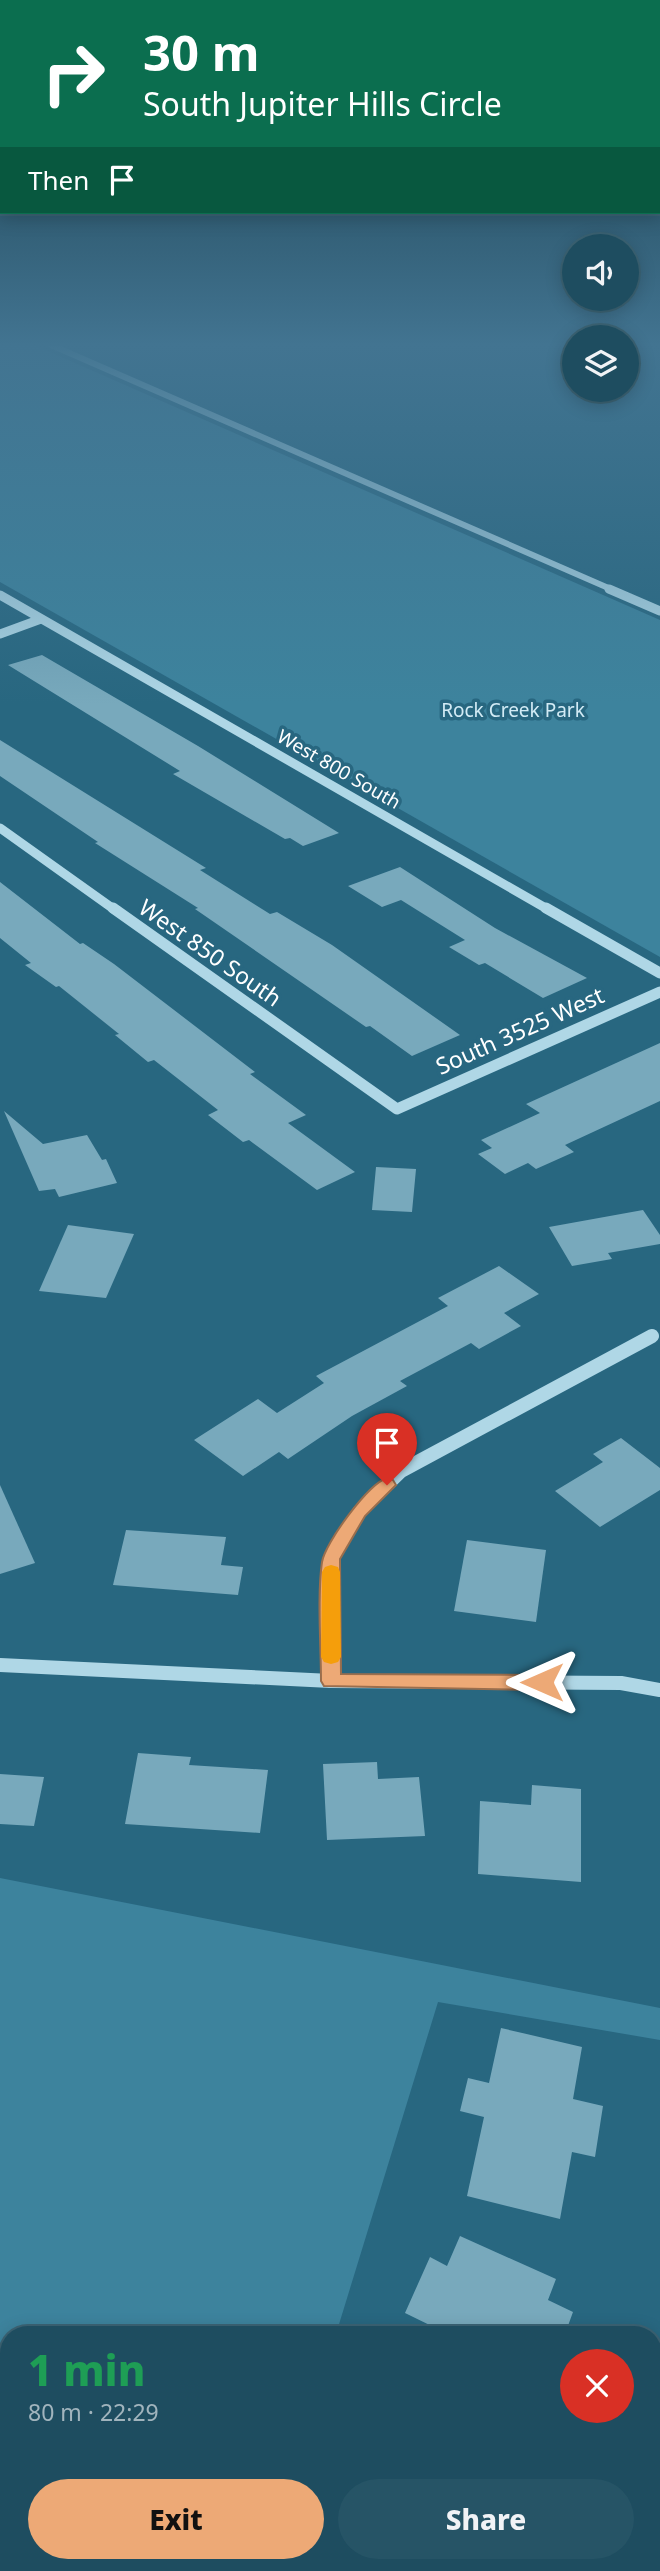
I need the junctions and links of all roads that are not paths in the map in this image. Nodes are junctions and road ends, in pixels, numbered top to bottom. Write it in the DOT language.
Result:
graph roads {
  1 [pos="326,465"];
  2 [pos="0,596"];
  3 [pos="660,611"];
  4 [pos="41,619"];
  5 [pos="0,634"];
  6 [pos="0,828"];
  7 [pos="660,973"];
  8 [pos="660,992"];
  9 [pos="397,1109"];
  10 [pos="652,1336"];
  11 [pos="0,1665"];
  12 [pos="331,1681"];
  13 [pos="660,1690"];
  1 -- 3 [label="street"];
  2 -- 4 [label="street, West 800 South"];
  4 -- 5 [label="street"];
  4 -- 7 [label="street, West 800 South"];
  6 -- 9 [label="street, West 850 South"];
  8 -- 9 [label="street, South 3525 West"];
  10 -- 12 [label="street"];
  11 -- 12 [label="street"];
  12 -- 13 [label="street"];
}
